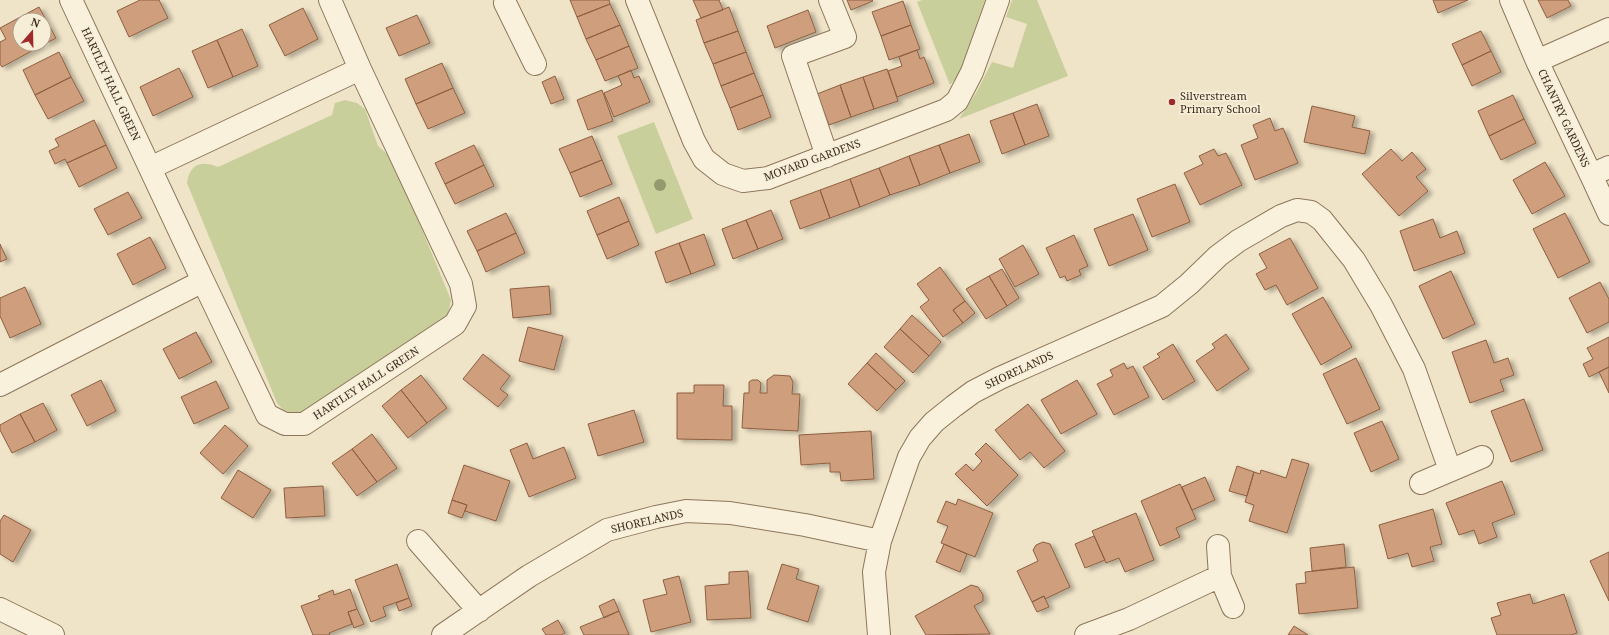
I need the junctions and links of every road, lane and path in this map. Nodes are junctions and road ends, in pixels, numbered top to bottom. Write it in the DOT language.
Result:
graph roads {
  1 [pos="71,0"];
  2 [pos="330,0"];
  3 [pos="637,0"];
  4 [pos="830,0"];
  5 [pos="998,0"];
  6 [pos="1511,0"];
  7 [pos="508,1"];
  8 [pos="1609,29"];
  9 [pos="1537,61"];
  10 [pos="535,64"];
  11 [pos="360,68"];
  12 [pos="827,156"];
  13 [pos="150,168"];
  14 [pos="1600,171"];
  15 [pos="1609,214"];
  16 [pos="202,281"];
  17 [pos="0,385"];
  18 [pos="1482,457"];
  19 [pos="1450,470"];
  20 [pos="1421,483"];
  21 [pos="418,541"];
  22 [pos="880,541"];
  23 [pos="1218,546"];
  24 [pos="1220,576"];
  25 [pos="1233,607"];
  26 [pos="0,610"];
  27 [pos="479,611"];
  28 [pos="53,635"];
  29 [pos="443,635"];
  30 [pos="879,635"];
  31 [pos="1086,635"];
  1 -- 13 [label="street, HARTLEY HALL GREEN"];
  2 -- 11 [label="street, HARTLEY HALL GREEN"];
  3 -- 12 [label="street, MOYARD GARDENS"];
  4 -- 12 [label="street"];
  5 -- 12 [label="street, MOYARD GARDENS"];
  6 -- 9 [label="street, CHANTRY GARDENS"];
  7 -- 10 [label="street"];
  8 -- 9 [label="street, CHANTRY GARDENS"];
  9 -- 14 [label="street, CHANTRY GARDENS"];
  11 -- 13 [label="street"];
  11 -- 16 [label="street, HARTLEY HALL GREEN"];
  13 -- 16 [label="street, HARTLEY HALL GREEN"];
  14 -- 15 [label="street, CHANTRY GARDENS"];
  16 -- 17 [label="street"];
  18 -- 19 [label="street"];
  19 -- 20 [label="street"];
  19 -- 22 [label="street, SHORELANDS"];
  21 -- 27 [label="street"];
  22 -- 27 [label="street, SHORELANDS"];
  22 -- 30 [label="street, SHORELANDS"];
  23 -- 24 [label="street"];
  24 -- 25 [label="street"];
  24 -- 31 [label="street"];
  26 -- 28 [label="street"];
  27 -- 29 [label="street, SHORELANDS"];
}
